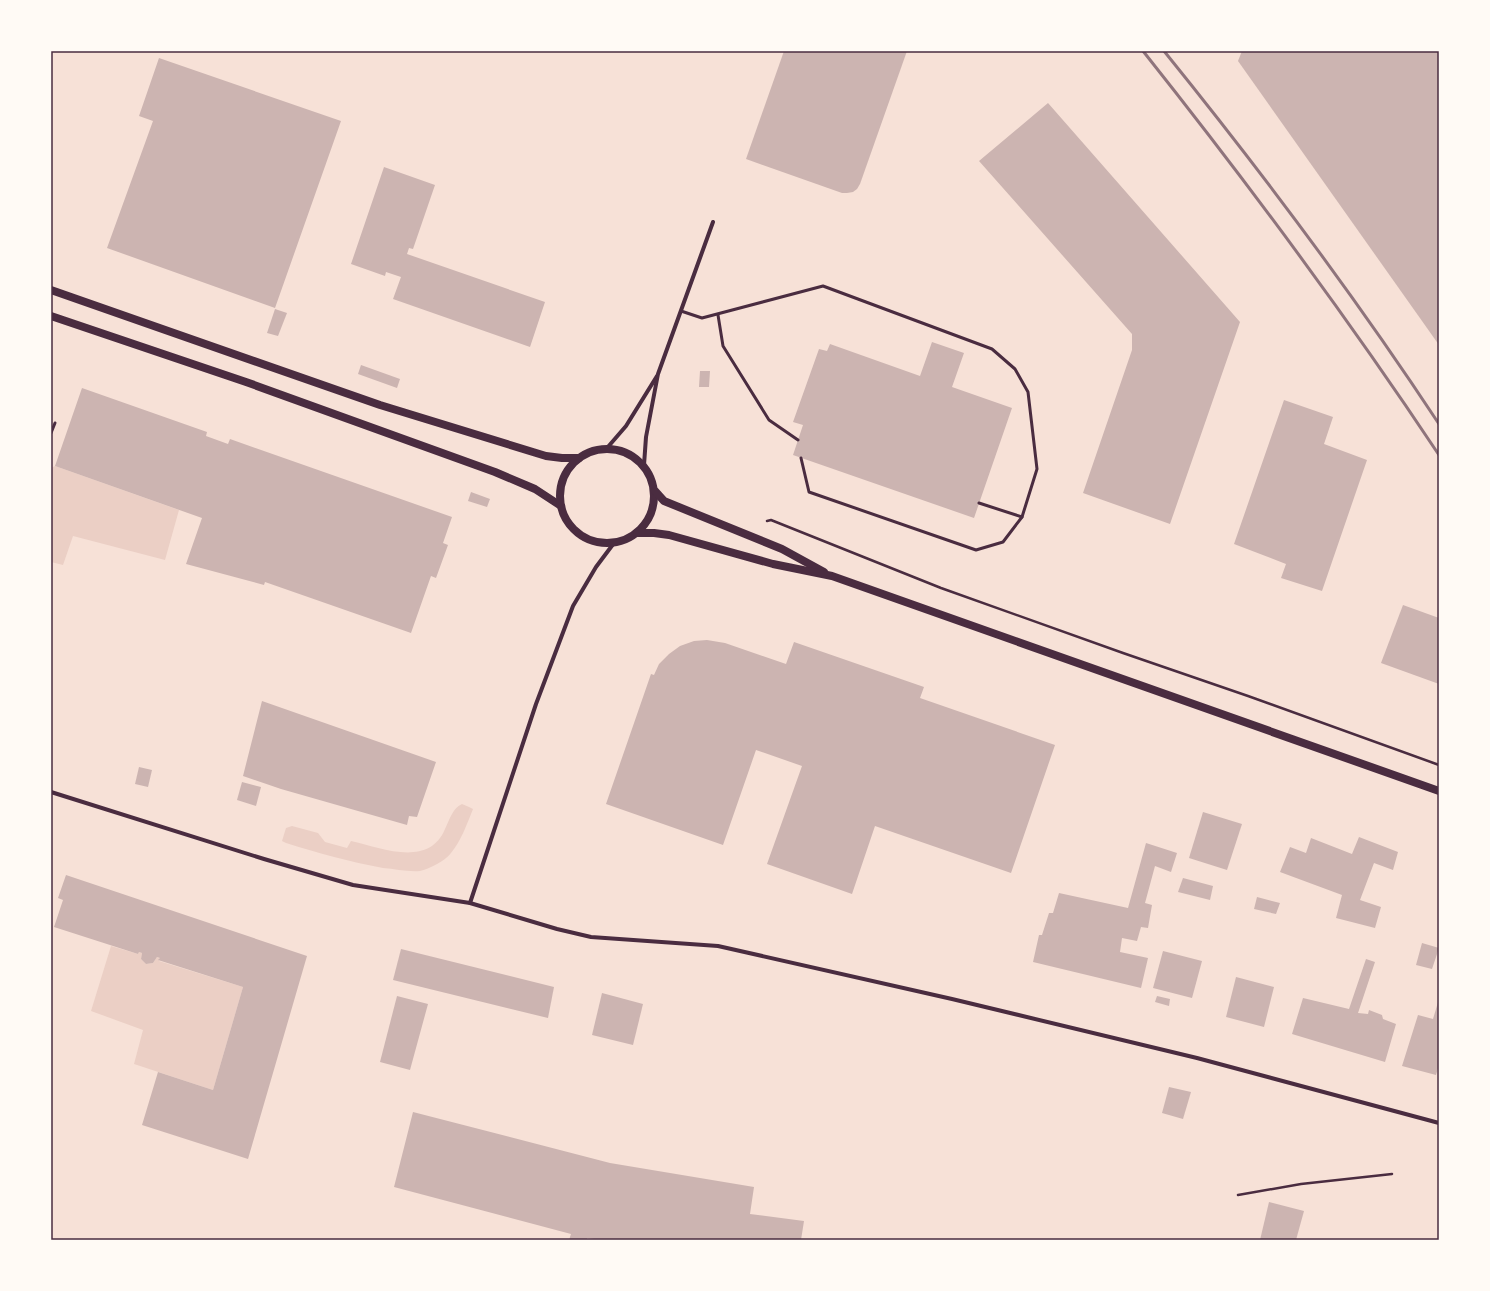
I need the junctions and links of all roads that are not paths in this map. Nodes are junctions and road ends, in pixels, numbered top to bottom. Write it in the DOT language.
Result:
graph roads {
  1 [pos="712,222"];
  2 [pos="51,290"];
  3 [pos="681,311"];
  4 [pos="718,314"];
  5 [pos="51,316"];
  6 [pos="658,374"];
  7 [pos="55,423"];
  8 [pos="51,433"];
  9 [pos="798,440"];
  10 [pos="607,448"];
  11 [pos="579,458"];
  12 [pos="801,458"];
  13 [pos="644,465"];
  14 [pos="655,491"];
  15 [pos="979,503"];
  16 [pos="561,506"];
  17 [pos="1022,517"];
  18 [pos="637,533"];
  19 [pos="614,543"];
  20 [pos="832,576"];
  21 [pos="1439,791"];
  22 [pos="51,792"];
  23 [pos="470,903"];
  24 [pos="1439,1123"];
  1 -- 3 [label="street"];
  2 -- 11 [label="main road"];
  3 -- 4 [label="lane"];
  3 -- 6 [label="street"];
  4 -- 9 [label="lane"];
  4 -- 17 [label="lane"];
  5 -- 16 [label="main road"];
  6 -- 10 [label="street"];
  6 -- 13 [label="street"];
  7 -- 8 [label="lane"];
  10 -- 11 [label="main road"];
  10 -- 13 [label="main road"];
  11 -- 16 [label="main road"];
  12 -- 17 [label="lane"];
  13 -- 14 [label="main road"];
  14 -- 18 [label="main road"];
  14 -- 20 [label="main road"];
  15 -- 17 [label="lane"];
  16 -- 19 [label="main road"];
  18 -- 19 [label="main road"];
  18 -- 20 [label="main road"];
  19 -- 23 [label="street"];
  20 -- 21 [label="main road"];
  22 -- 23 [label="street"];
  23 -- 24 [label="street"];
}
